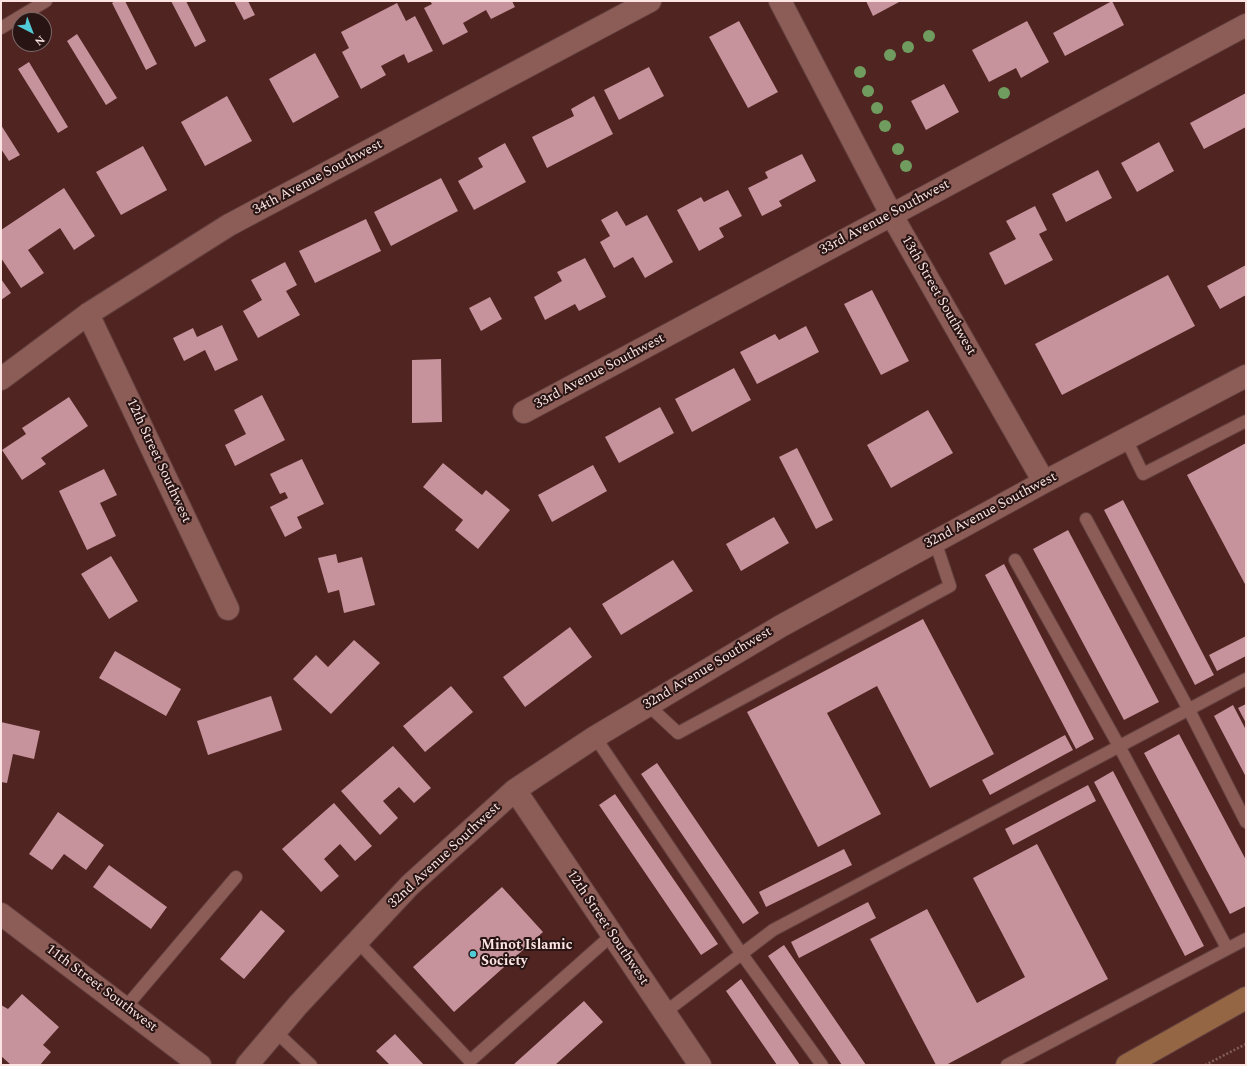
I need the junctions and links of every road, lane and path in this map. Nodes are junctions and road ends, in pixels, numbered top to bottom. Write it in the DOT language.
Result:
graph roads {
  1 [pos="46,1"];
  2 [pos="650,1"];
  3 [pos="780,1"];
  4 [pos="1246,25"];
  5 [pos="1,28"];
  6 [pos="891,214"];
  7 [pos="88,314"];
  8 [pos="1246,376"];
  9 [pos="1,379"];
  10 [pos="524,412"];
  11 [pos="1246,421"];
  12 [pos="1126,439"];
  13 [pos="1044,482"];
  14 [pos="1086,519"];
  15 [pos="935,541"];
  16 [pos="1016,560"];
  17 [pos="228,609"];
  18 [pos="1246,679"];
  19 [pos="648,706"];
  20 [pos="1189,710"];
  21 [pos="596,737"];
  22 [pos="1119,746"];
  23 [pos="515,790"];
  24 [pos="1246,822"];
  25 [pos="236,877"];
  26 [pos="1,914"];
  27 [pos="612,935"];
  28 [pos="1246,939"];
  29 [pos="357,941"];
  30 [pos="1227,948"];
  31 [pos="741,953"];
  32 [pos="1246,998"];
  33 [pos="125,1008"];
  34 [pos="664,1013"];
  35 [pos="275,1031"];
  36 [pos="1246,1044"];
  37 [pos="200,1065"];
  38 [pos="247,1065"];
  39 [pos="311,1065"];
  40 [pos="700,1065"];
  41 [pos="822,1065"];
  42 [pos="1007,1065"];
  43 [pos="1127,1065"];
  44 [pos="1205,1065"];
  1 -- 5 [label="lane"];
  2 -- 7 [label="street, 34th Avenue Southwest"];
  3 -- 6 [label="street, 13th Street Southwest"];
  4 -- 6 [label="street, 33rd Avenue Southwest"];
  6 -- 10 [label="street, 33rd Avenue Southwest"];
  6 -- 13 [label="street, 13th Street Southwest"];
  7 -- 9 [label="street, 34th Avenue Southwest"];
  7 -- 17 [label="street, 12th Street Southwest"];
  8 -- 12 [label="street, 32nd Avenue Southwest"];
  11 -- 12 [label="lane"];
  12 -- 13 [label="street, 32nd Avenue Southwest"];
  13 -- 15 [label="street, 32nd Avenue Southwest"];
  14 -- 20 [label="lane"];
  15 -- 19 [label="street, 32nd Avenue Southwest"];
  15 -- 19 [label="lane"];
  16 -- 22 [label="lane"];
  18 -- 20 [label="lane"];
  19 -- 21 [label="street, 32nd Avenue Southwest"];
  20 -- 22 [label="lane"];
  20 -- 24 [label="lane"];
  21 -- 23 [label="street, 32nd Avenue Southwest"];
  21 -- 31 [label="lane"];
  22 -- 30 [label="lane"];
  22 -- 31 [label="lane"];
  23 -- 27 [label="street, 12th Street Southwest"];
  23 -- 29 [label="street, 32nd Avenue Southwest"];
  25 -- 33 [label="lane"];
  26 -- 33 [label="street, 11th Street Southwest"];
  27 -- 29 [label="lane"];
  27 -- 34 [label="street, 12th Street Southwest"];
  28 -- 30 [label="lane"];
  29 -- 35 [label="street, 32nd Avenue Southwest"];
  30 -- 42 [label="lane"];
  31 -- 34 [label="lane"];
  31 -- 41 [label="lane"];
  32 -- 43 [label="street"];
  33 -- 37 [label="street, 11th Street Southwest"];
  34 -- 40 [label="street, 12th Street Southwest"];
  35 -- 38 [label="street, 32nd Avenue Southwest"];
  35 -- 39 [label="lane"];
  36 -- 44 [label="path"];
}
